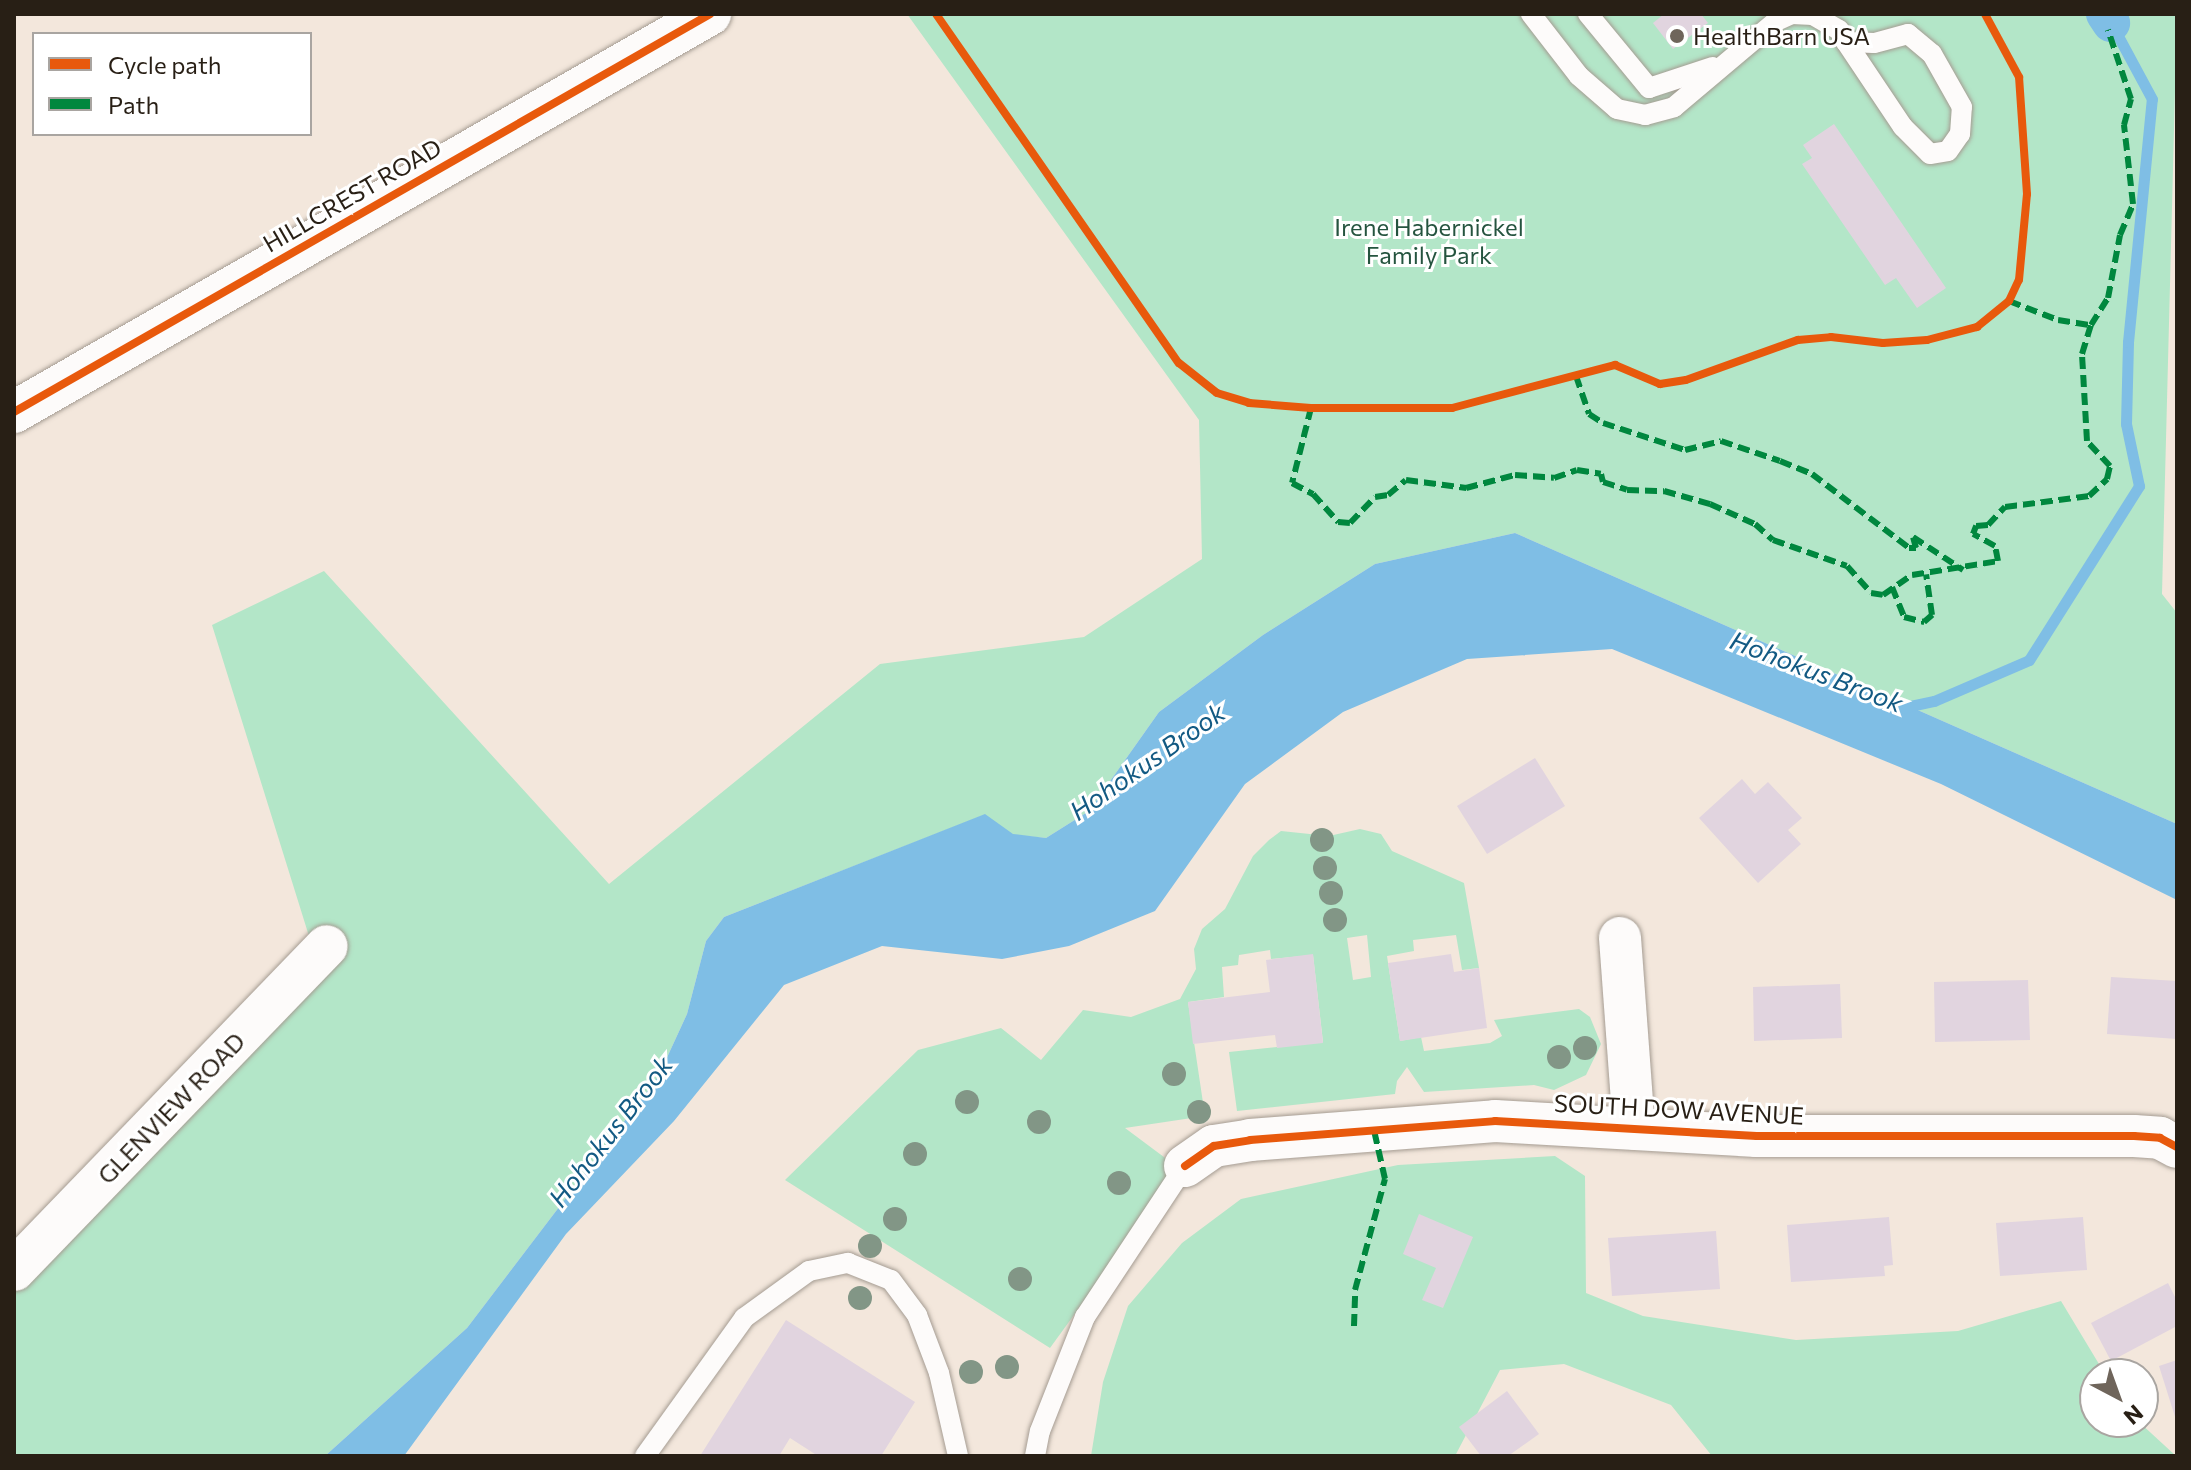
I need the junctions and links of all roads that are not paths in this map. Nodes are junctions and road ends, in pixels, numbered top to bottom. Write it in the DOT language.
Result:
graph roads {
  1 [pos="710,14"];
  2 [pos="1531,14"];
  3 [pos="1588,14"];
  4 [pos="1846,42"];
  5 [pos="1721,65"];
  6 [pos="14,412"];
  7 [pos="1620,938"];
  8 [pos="327,946"];
  9 [pos="1634,1128"];
  10 [pos="2177,1147"];
  11 [pos="1185,1166"];
  12 [pos="14,1270"];
  13 [pos="645,1456"];
  14 [pos="958,1456"];
  15 [pos="1035,1456"];
  1 -- 6 [label="street, HILLCREST ROAD"];
  2 -- 5 [label="lane"];
  3 -- 5 [label="lane"];
  4 -- 4 [label="lane"];
  4 -- 5 [label="lane"];
  7 -- 9 [label="street"];
  8 -- 12 [label="street, GLENVIEW ROAD"];
  9 -- 10 [label="street, SOUTH DOW AVENUE"];
  9 -- 11 [label="street, SOUTH DOW AVENUE"];
  11 -- 15 [label="lane"];
  13 -- 14 [label="lane"];
}
